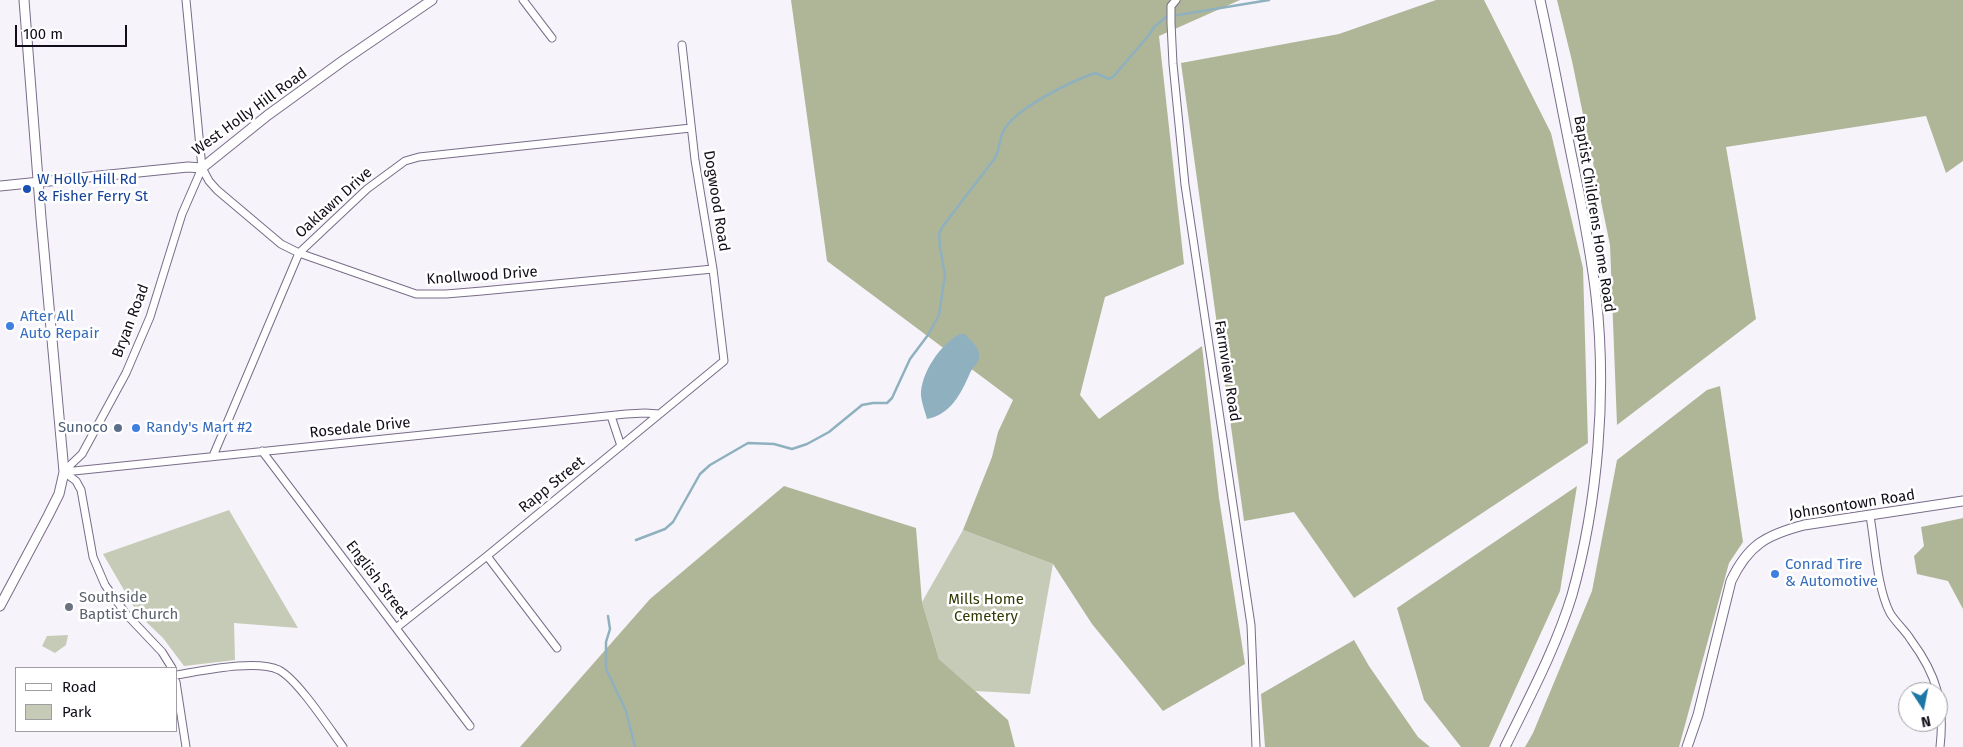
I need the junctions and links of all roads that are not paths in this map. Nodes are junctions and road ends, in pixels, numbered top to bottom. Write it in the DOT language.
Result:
graph roads {
  1 [pos="24,0"];
  2 [pos="186,0"];
  3 [pos="432,0"];
  4 [pos="523,0"];
  5 [pos="1176,0"];
  6 [pos="1540,0"];
  7 [pos="552,38"];
  8 [pos="682,44"];
  9 [pos="691,128"];
  10 [pos="202,168"];
  11 [pos="38,182"];
  12 [pos="0,186"];
  13 [pos="299,253"];
  14 [pos="713,270"];
  15 [pos="724,361"];
  16 [pos="659,414"];
  17 [pos="611,416"];
  18 [pos="621,446"];
  19 [pos="262,451"];
  20 [pos="213,456"];
  21 [pos="64,472"];
  22 [pos="1963,501"];
  23 [pos="1870,516"];
  24 [pos="487,556"];
  25 [pos="0,606"];
  26 [pos="396,628"];
  27 [pos="557,648"];
  28 [pos="171,667"];
  29 [pos="178,675"];
  30 [pos="178,695"];
  31 [pos="470,726"];
  32 [pos="186,747"];
  33 [pos="343,747"];
  34 [pos="1256,747"];
  35 [pos="1505,747"];
  36 [pos="1687,747"];
  37 [pos="1940,747"];
  1 -- 11 [label="street"];
  2 -- 10 [label="street"];
  3 -- 10 [label="street, West Holly Hill Road"];
  4 -- 7 [label="street"];
  5 -- 34 [label="street, Farmview Road"];
  6 -- 35 [label="street, Baptist Childrens Home Road"];
  8 -- 9 [label="street, Dogwood Road"];
  9 -- 13 [label="street, Oaklawn Drive"];
  9 -- 14 [label="street, Dogwood Road"];
  10 -- 11 [label="street, West Holly Hill Road"];
  10 -- 13 [label="street, Knollwood Drive"];
  10 -- 21 [label="street, Bryan Road"];
  11 -- 12 [label="street, West Holly Hill Road"];
  11 -- 21 [label="street"];
  13 -- 14 [label="street, Knollwood Drive"];
  13 -- 20 [label="street, Oaklawn Drive"];
  14 -- 15 [label="street, Dogwood Road"];
  15 -- 16 [label="street, Rapp Street"];
  16 -- 17 [label="street, Rosedale Drive"];
  16 -- 18 [label="street, Rapp Street"];
  17 -- 18 [label="street"];
  17 -- 19 [label="street, Rosedale Drive"];
  18 -- 24 [label="street, Rapp Street"];
  19 -- 20 [label="street, Rosedale Drive"];
  19 -- 26 [label="street, English Street"];
  20 -- 21 [label="street, Rosedale Drive"];
  21 -- 25 [label="street"];
  21 -- 28 [label="street"];
  22 -- 23 [label="street, Johnsontown Road"];
  23 -- 36 [label="street, Johnsontown Road"];
  23 -- 37 [label="street"];
  24 -- 26 [label="street, Rapp Street"];
  24 -- 27 [label="street"];
  26 -- 31 [label="street, English Street"];
  29 -- 33 [label="street"];
  30 -- 32 [label="street"];
}
